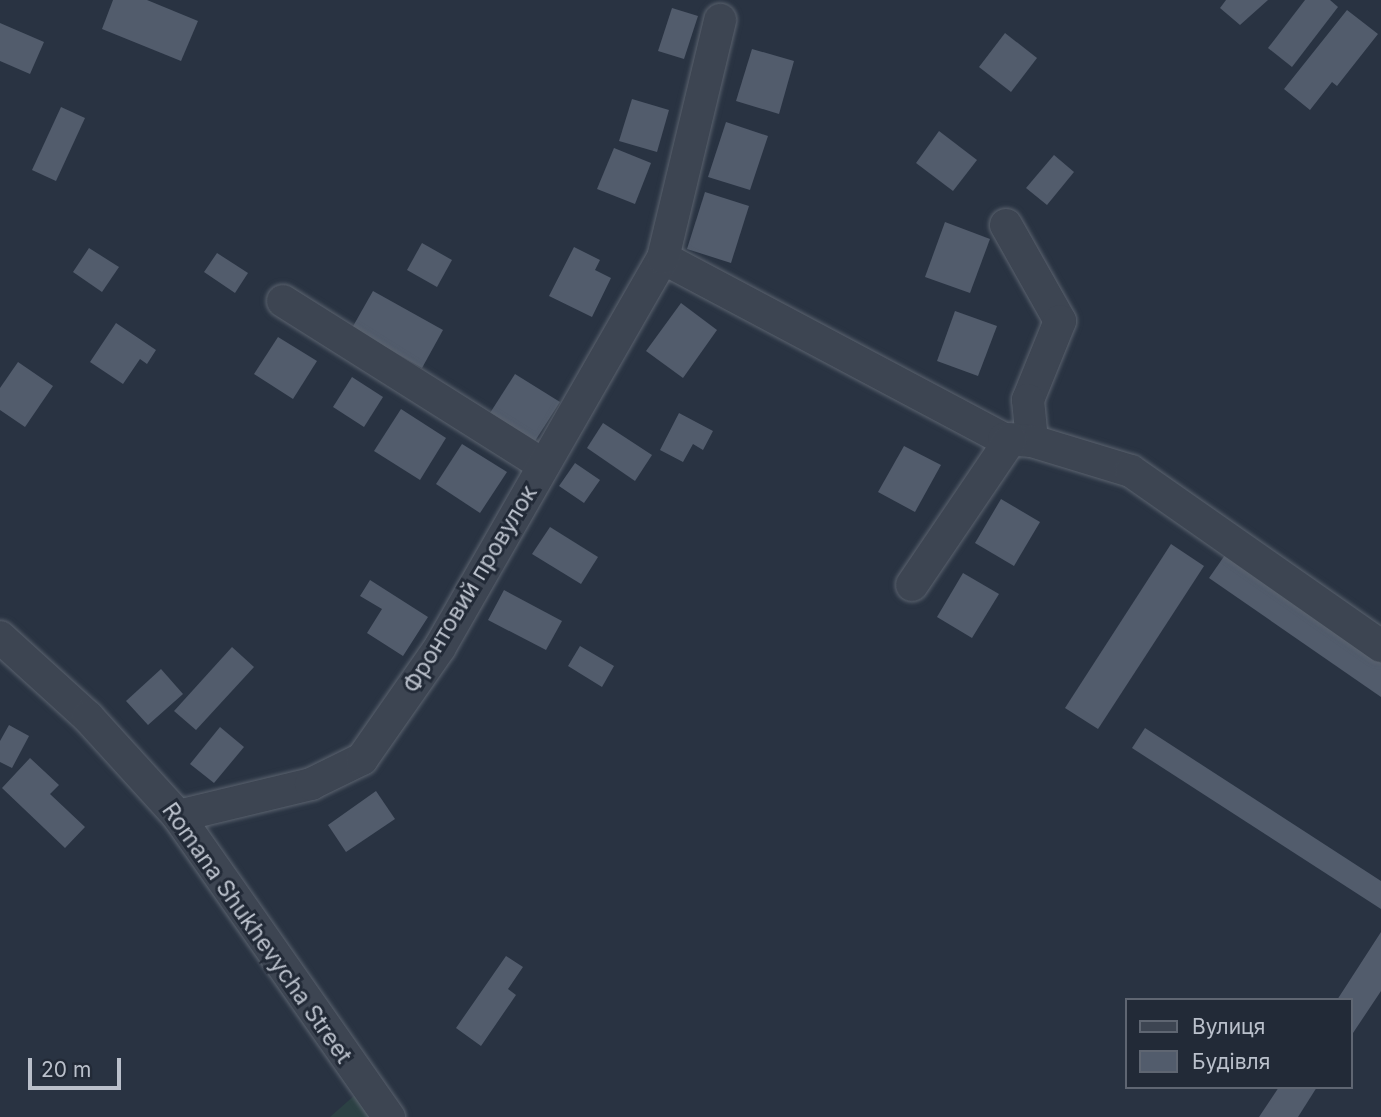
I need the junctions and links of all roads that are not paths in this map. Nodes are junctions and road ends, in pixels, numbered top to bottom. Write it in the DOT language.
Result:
graph roads {
  1 [pos="720,20"];
  2 [pos="1006,225"];
  3 [pos="663,258"];
  4 [pos="282,301"];
  5 [pos="1022,440"];
  6 [pos="543,466"];
  7 [pos="912,585"];
  8 [pos="0,636"];
  9 [pos="1381,646"];
  10 [pos="178,816"];
  11 [pos="389,1117"];
  1 -- 3 [label="street, Фронтовий провулок"];
  2 -- 5 [label="street"];
  3 -- 5 [label="street"];
  3 -- 6 [label="street, Фронтовий провулок"];
  4 -- 6 [label="street, Фронтовий провулок"];
  5 -- 7 [label="street"];
  5 -- 9 [label="street"];
  6 -- 10 [label="street, Фронтовий провулок"];
  8 -- 10 [label="street, Romana Shukhevycha Street"];
  10 -- 11 [label="street, Romana Shukhevycha Street"];
}
